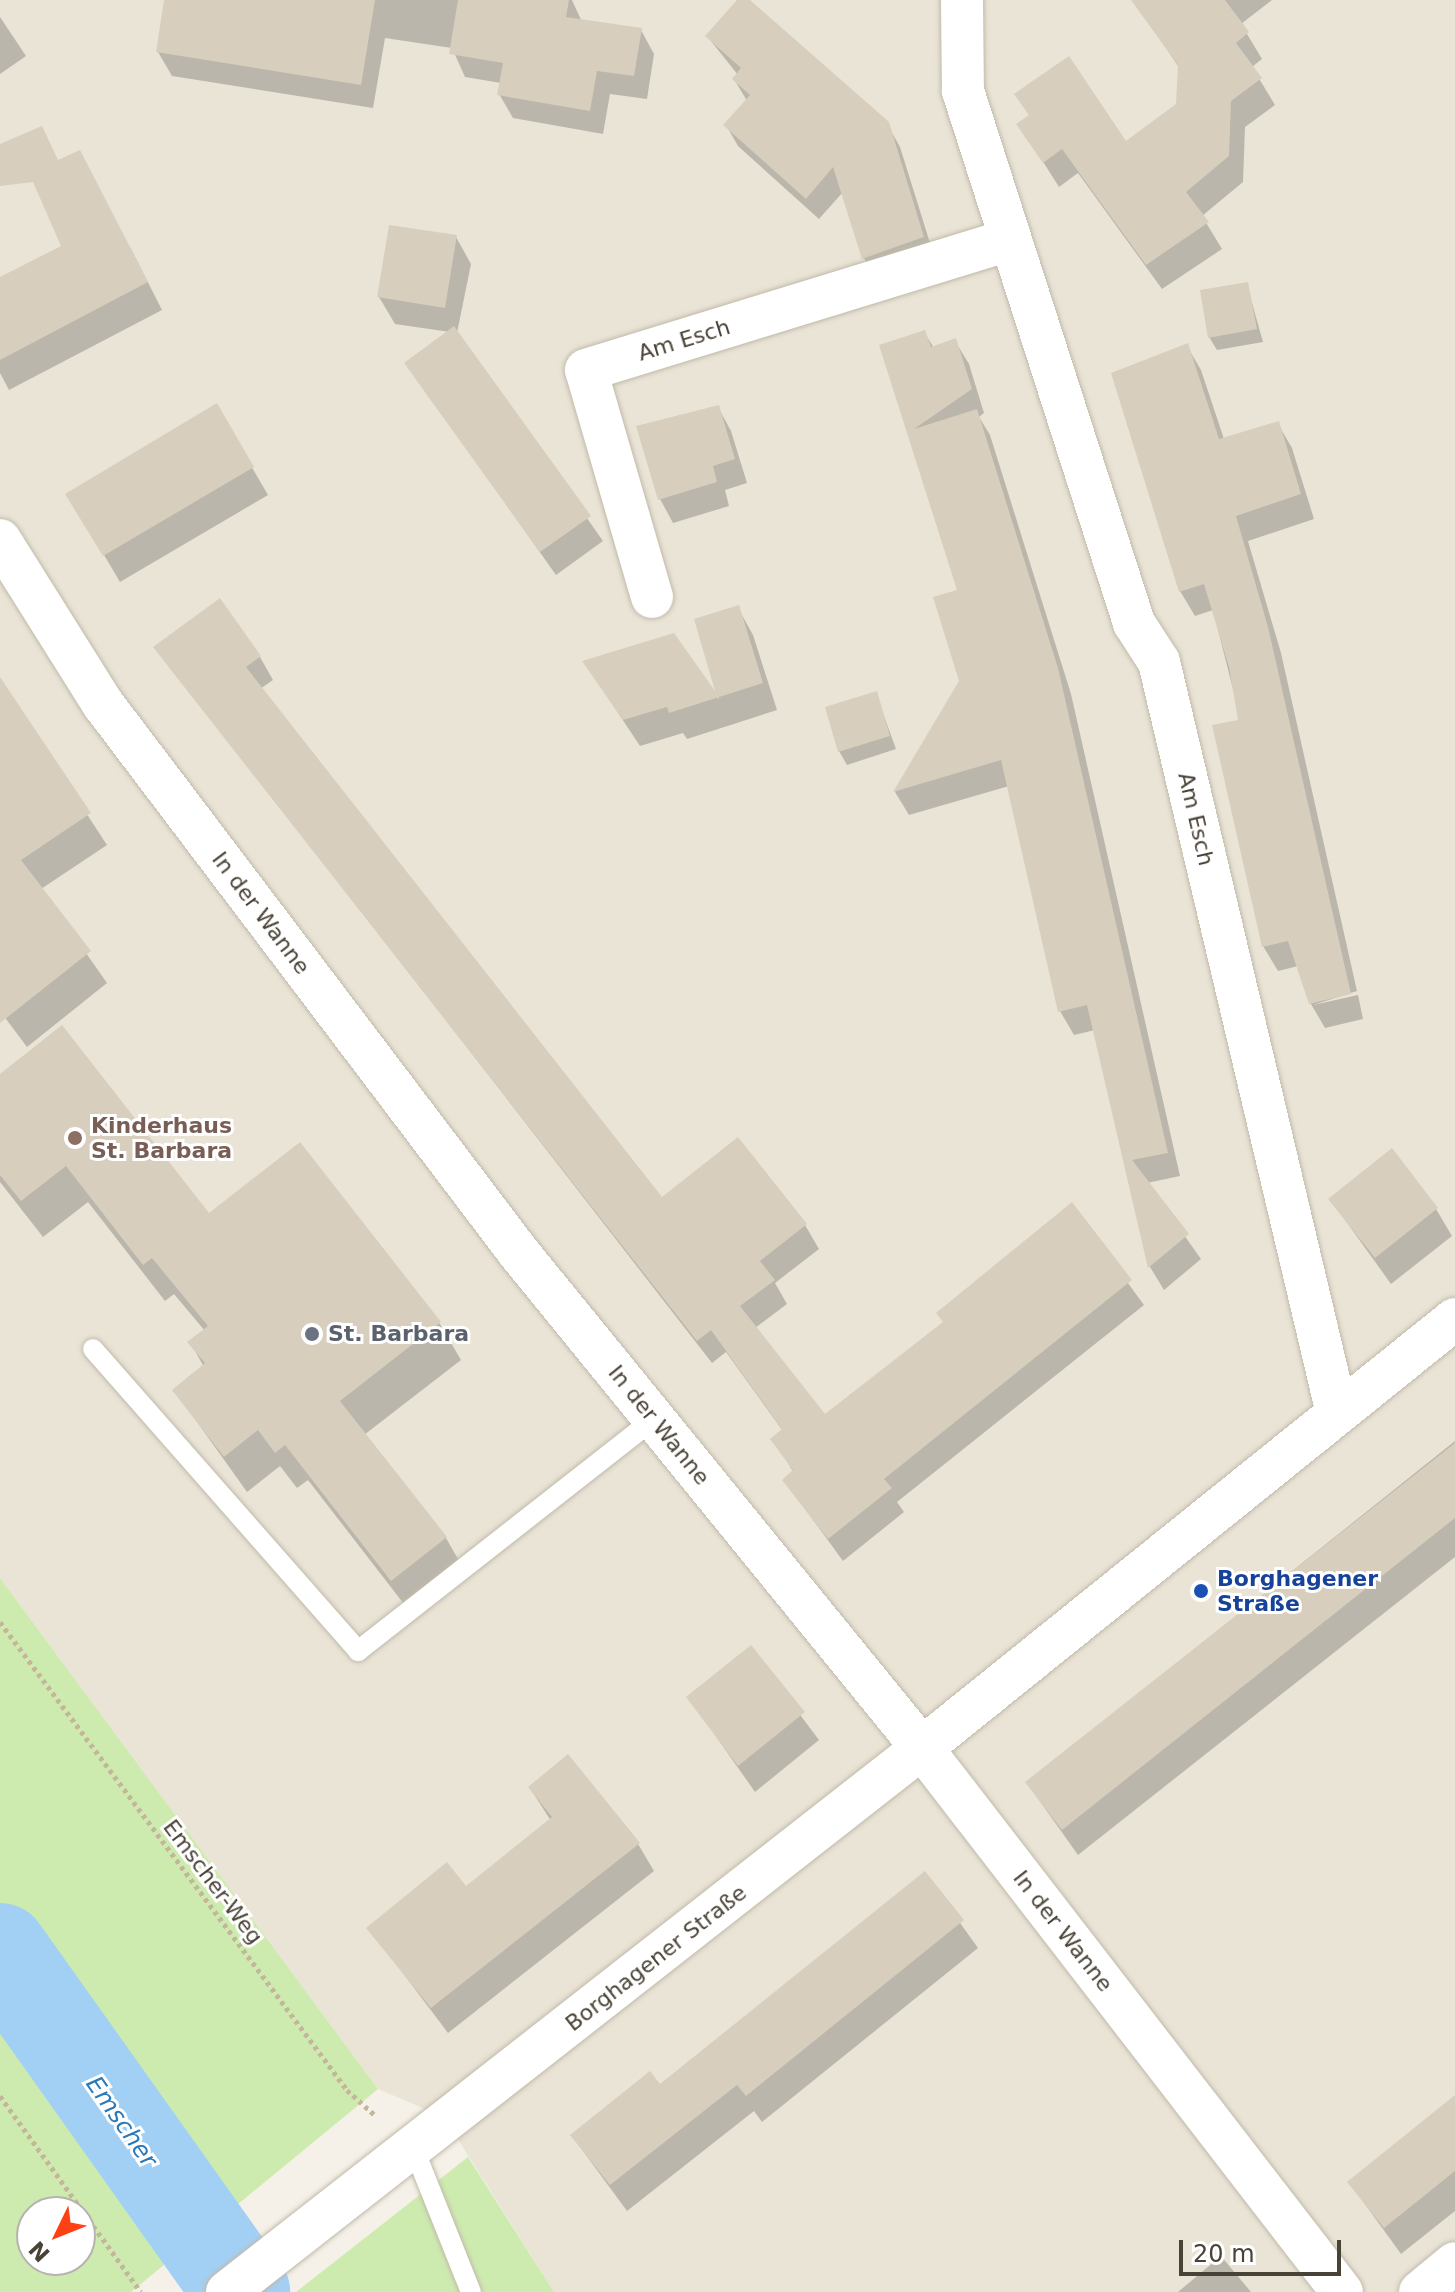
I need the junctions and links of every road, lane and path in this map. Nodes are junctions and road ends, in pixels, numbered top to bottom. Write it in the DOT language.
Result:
graph roads {
  1 [pos="962,0"];
  2 [pos="1009,240"];
  3 [pos="0,540"];
  4 [pos="652,597"];
  5 [pos="1455,1319"];
  6 [pos="93,1349"];
  7 [pos="1337,1413"];
  8 [pos="654,1419"];
  9 [pos="0,1622"];
  10 [pos="922,1748"];
  11 [pos="0,2096"];
  12 [pos="414,2149"];
  13 [pos="1455,2263"];
  14 [pos="1327,2287"];
  15 [pos="141,2292"];
  16 [pos="227,2292"];
  17 [pos="471,2292"];
  18 [pos="1420,2292"];
  1 -- 2 [label="street, Am Esch"];
  2 -- 4 [label="street, Am Esch"];
  2 -- 7 [label="street, Am Esch"];
  3 -- 8 [label="street, In der Wanne"];
  5 -- 7 [label="street, Borghagener Straße"];
  6 -- 8 [label="lane"];
  7 -- 10 [label="street, Borghagener Straße"];
  8 -- 10 [label="street, In der Wanne"];
  9 -- 12 [label="path, Emscher-Weg"];
  10 -- 12 [label="street, Borghagener Straße"];
  10 -- 14 [label="street, In der Wanne"];
  11 -- 15 [label="path"];
  12 -- 16 [label="street, Borghagener Straße"];
  12 -- 17 [label="lane"];
  13 -- 18 [label="street"];
}
